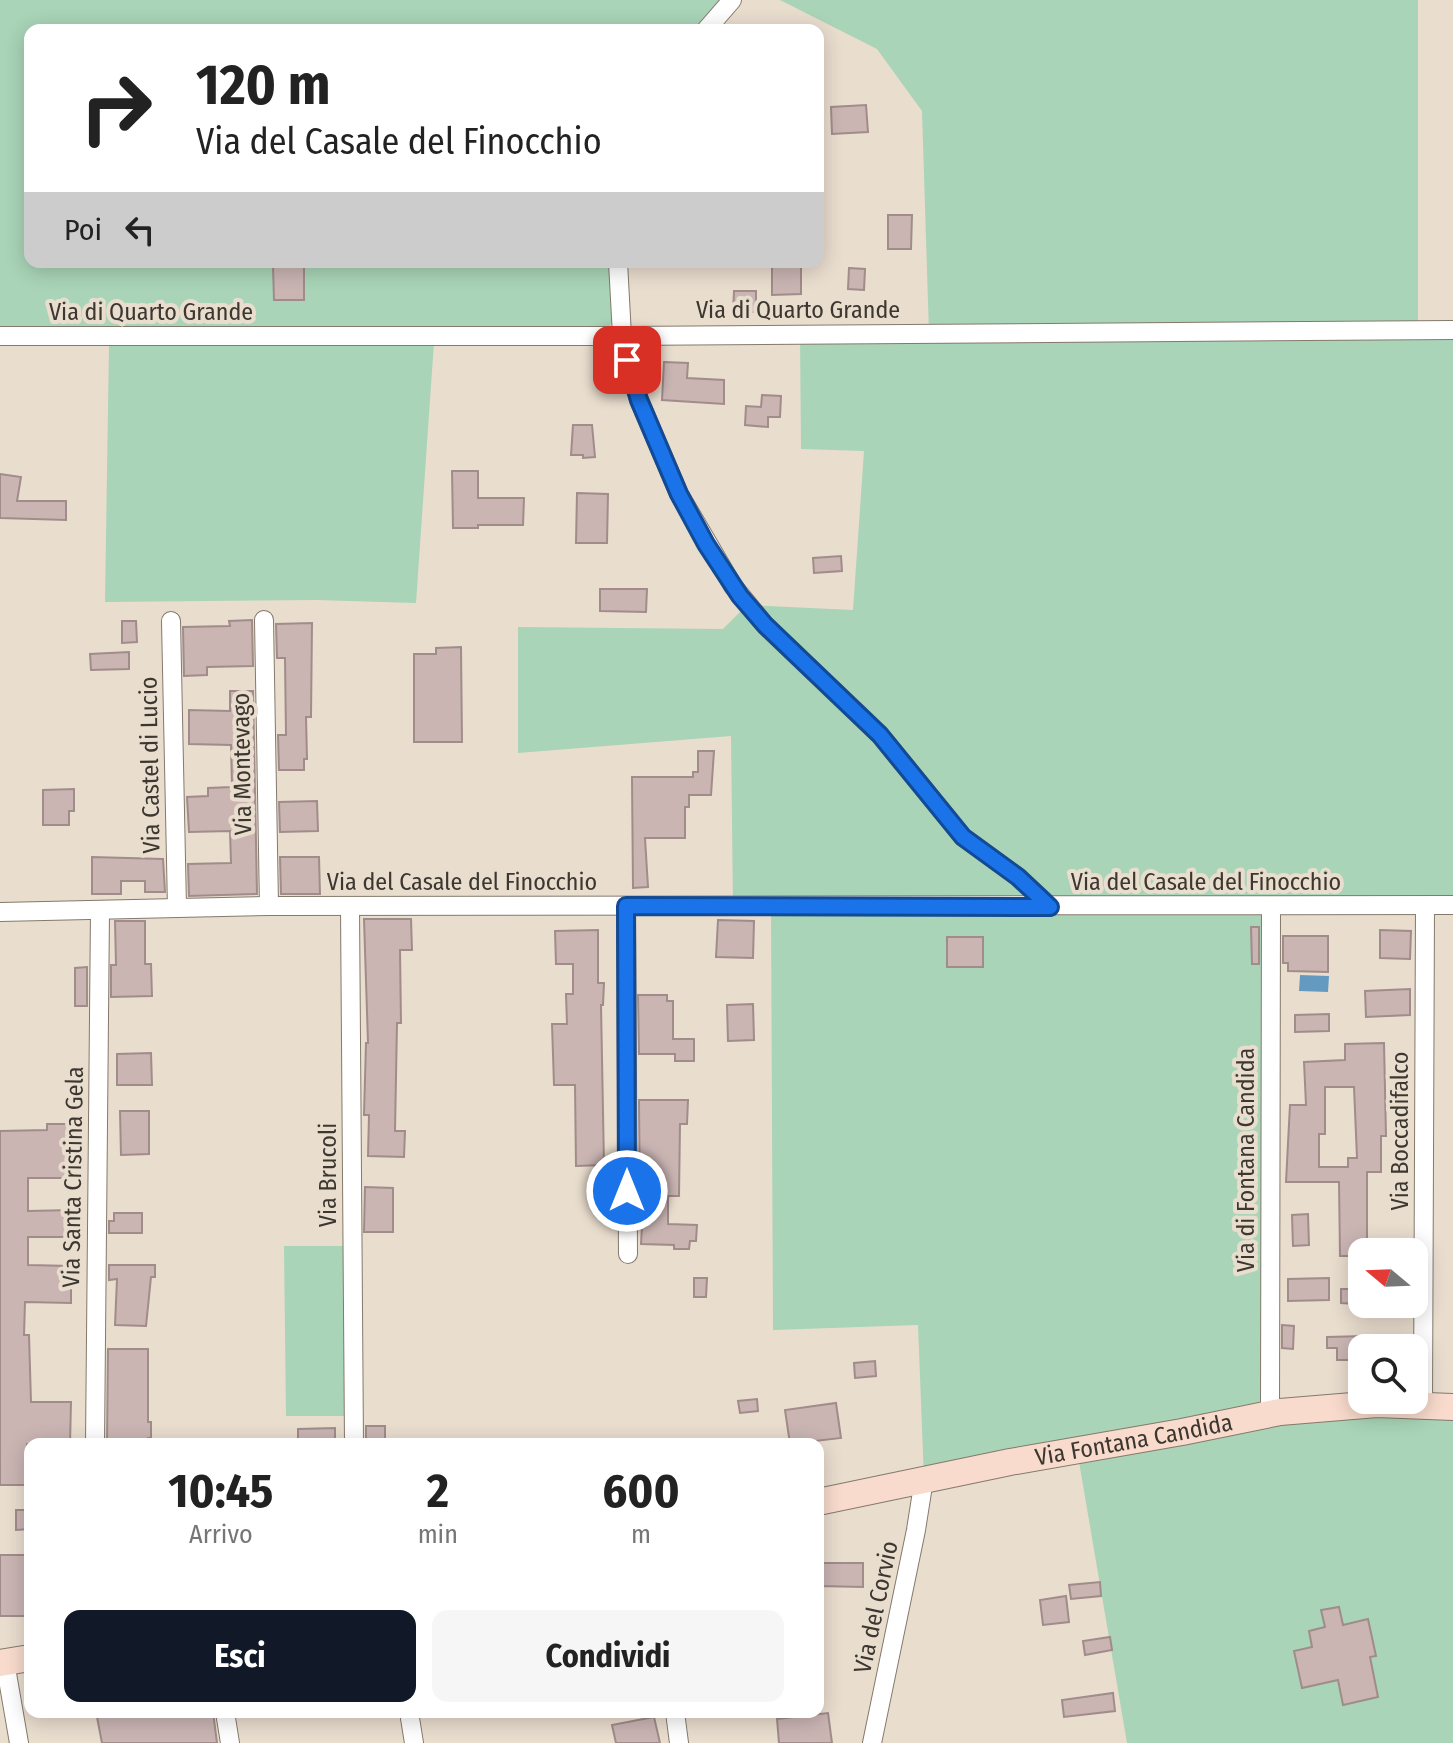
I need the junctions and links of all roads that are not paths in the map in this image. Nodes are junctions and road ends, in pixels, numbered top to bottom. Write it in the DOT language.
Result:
graph roads {
  1 [pos="732,0"];
  2 [pos="711,24"];
  3 [pos="618,268"];
  4 [pos="1453,330"];
  5 [pos="0,336"];
  6 [pos="622,336"];
  7 [pos="264,620"];
  8 [pos="171,621"];
  9 [pos="1453,905"];
  10 [pos="269,906"];
  11 [pos="626,906"];
  12 [pos="1271,906"];
  13 [pos="1425,906"];
  14 [pos="350,907"];
  15 [pos="1050,907"];
  16 [pos="177,908"];
  17 [pos="100,910"];
  18 [pos="0,912"];
  19 [pos="628,1254"];
  20 [pos="1423,1334"];
  21 [pos="1428,1404"];
  22 [pos="1348,1406"];
  23 [pos="1453,1407"];
  24 [pos="1270,1414"];
  25 [pos="95,1438"];
  26 [pos="354,1438"];
  27 [pos="924,1479"];
  28 [pos="824,1501"];
  29 [pos="12,1661"];
  30 [pos="226,1718"];
  31 [pos="410,1718"];
  32 [pos="676,1718"];
  33 [pos="19,1743"];
  34 [pos="230,1743"];
  35 [pos="414,1743"];
  36 [pos="679,1743"];
  37 [pos="872,1743"];
  1 -- 2 [label="street"];
  3 -- 6 [label="street"];
  4 -- 6 [label="street, Via di Quarto Grande"];
  5 -- 6 [label="street, Via di Quarto Grande"];
  6 -- 15 [label="street"];
  7 -- 10 [label="street, Via Montevago"];
  8 -- 16 [label="street, Via Castel di Lucio"];
  9 -- 13 [label="street, Via del Casale del Finocchio"];
  10 -- 14 [label="street, Via del Casale del Finocchio"];
  10 -- 16 [label="street, Via del Casale del Finocchio"];
  11 -- 14 [label="street, Via del Casale del Finocchio"];
  11 -- 15 [label="street, Via del Casale del Finocchio"];
  11 -- 19 [label="street"];
  12 -- 13 [label="street, Via del Casale del Finocchio"];
  12 -- 15 [label="street, Via del Casale del Finocchio"];
  12 -- 24 [label="street, Via di Fontana Candida"];
  13 -- 20 [label="street, Via Boccadifalco"];
  14 -- 26 [label="street, Via Brucoli"];
  16 -- 17 [label="street, Via del Casale del Finocchio"];
  17 -- 18 [label="street, Via del Casale del Finocchio"];
  17 -- 25 [label="street, Via Santa Cristina Gela"];
  21 -- 23 [label="main road, Via Fontana Candida"];
  22 -- 24 [label="main road, Via Fontana Candida"];
  24 -- 27 [label="main road, Via Fontana Candida"];
  27 -- 28 [label="main road, Via Fontana Candida"];
  27 -- 37 [label="street, Via del Corvio"];
  29 -- 33 [label="street"];
  30 -- 34 [label="street"];
  31 -- 35 [label="street"];
  32 -- 36 [label="street"];
}
